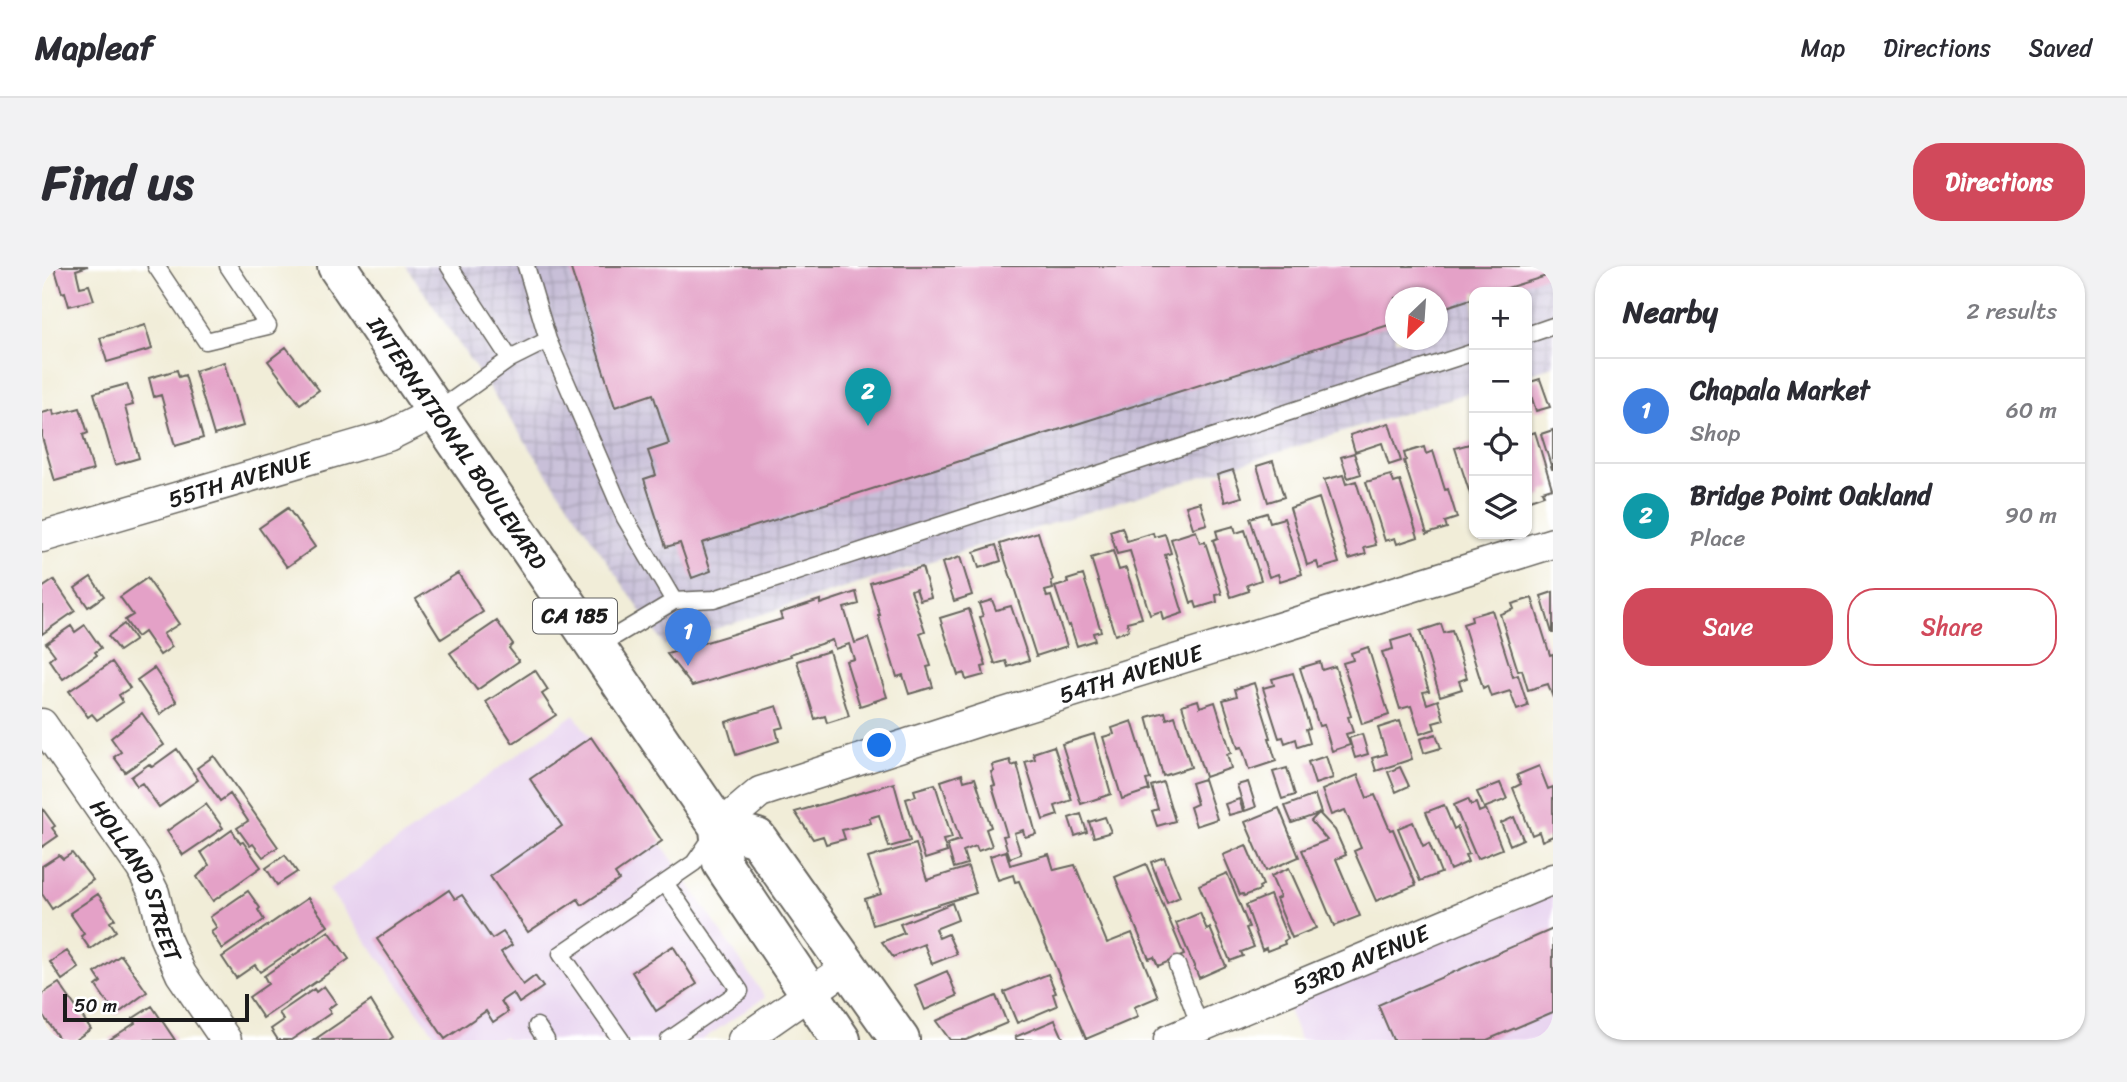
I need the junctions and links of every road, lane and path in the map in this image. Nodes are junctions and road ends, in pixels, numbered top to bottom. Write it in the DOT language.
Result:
graph roads {
  1 [pos="156,266"];
  2 [pos="228,266"];
  3 [pos="337,266"];
  4 [pos="449,266"];
  5 [pos="526,266"];
  6 [pos="1553,326"];
  7 [pos="1532,333"];
  8 [pos="548,340"];
  9 [pos="1469,354"];
  10 [pos="510,359"];
  11 [pos="436,412"];
  12 [pos="42,537"];
  13 [pos="1553,543"];
  14 [pos="674,601"];
  15 [pos="597,648"];
  16 [pos="42,724"];
  17 [pos="719,827"];
  18 [pos="1553,879"];
  19 [pos="664,883"];
  20 [pos="1177,965"];
  21 [pos="849,966"];
  22 [pos="810,994"];
  23 [pos="537,1026"];
  24 [pos="1200,1027"];
  25 [pos="226,1040"];
  26 [pos="546,1040"];
  27 [pos="621,1040"];
  28 [pos="669,1040"];
  29 [pos="743,1040"];
  30 [pos="841,1040"];
  31 [pos="900,1040"];
  32 [pos="1169,1040"];
  1 -- 2 [label="lane"];
  3 -- 11 [label="main road, INTERNATIONAL BOULEVARD / CA 185"];
  4 -- 10 [label="lane"];
  5 -- 8 [label="lane"];
  6 -- 7 [label="lane"];
  8 -- 10 [label="lane"];
  8 -- 14 [label="lane"];
  9 -- 14 [label="lane"];
  10 -- 11 [label="lane"];
  11 -- 12 [label="street, 55TH AVENUE"];
  11 -- 15 [label="main road, INTERNATIONAL BOULEVARD / CA 185"];
  13 -- 17 [label="street, 54TH AVENUE"];
  14 -- 15 [label="lane"];
  15 -- 17 [label="main road, INTERNATIONAL BOULEVARD / CA 185"];
  16 -- 25 [label="street, HOLLAND STREET"];
  17 -- 19 [label="lane"];
  17 -- 21 [label="main road"];
  17 -- 22 [label="main road, INTERNATIONAL BOULEVARD / CA 185"];
  18 -- 24 [label="street, 53RD AVENUE"];
  19 -- 27 [label="lane"];
  19 -- 28 [label="lane"];
  20 -- 24 [label="lane"];
  21 -- 22 [label="street"];
  21 -- 31 [label="main road"];
  22 -- 29 [label="street"];
  22 -- 30 [label="main road, INTERNATIONAL BOULEVARD / CA 185"];
  23 -- 26 [label="lane"];
  24 -- 32 [label="street, 53RD AVENUE"];
}
